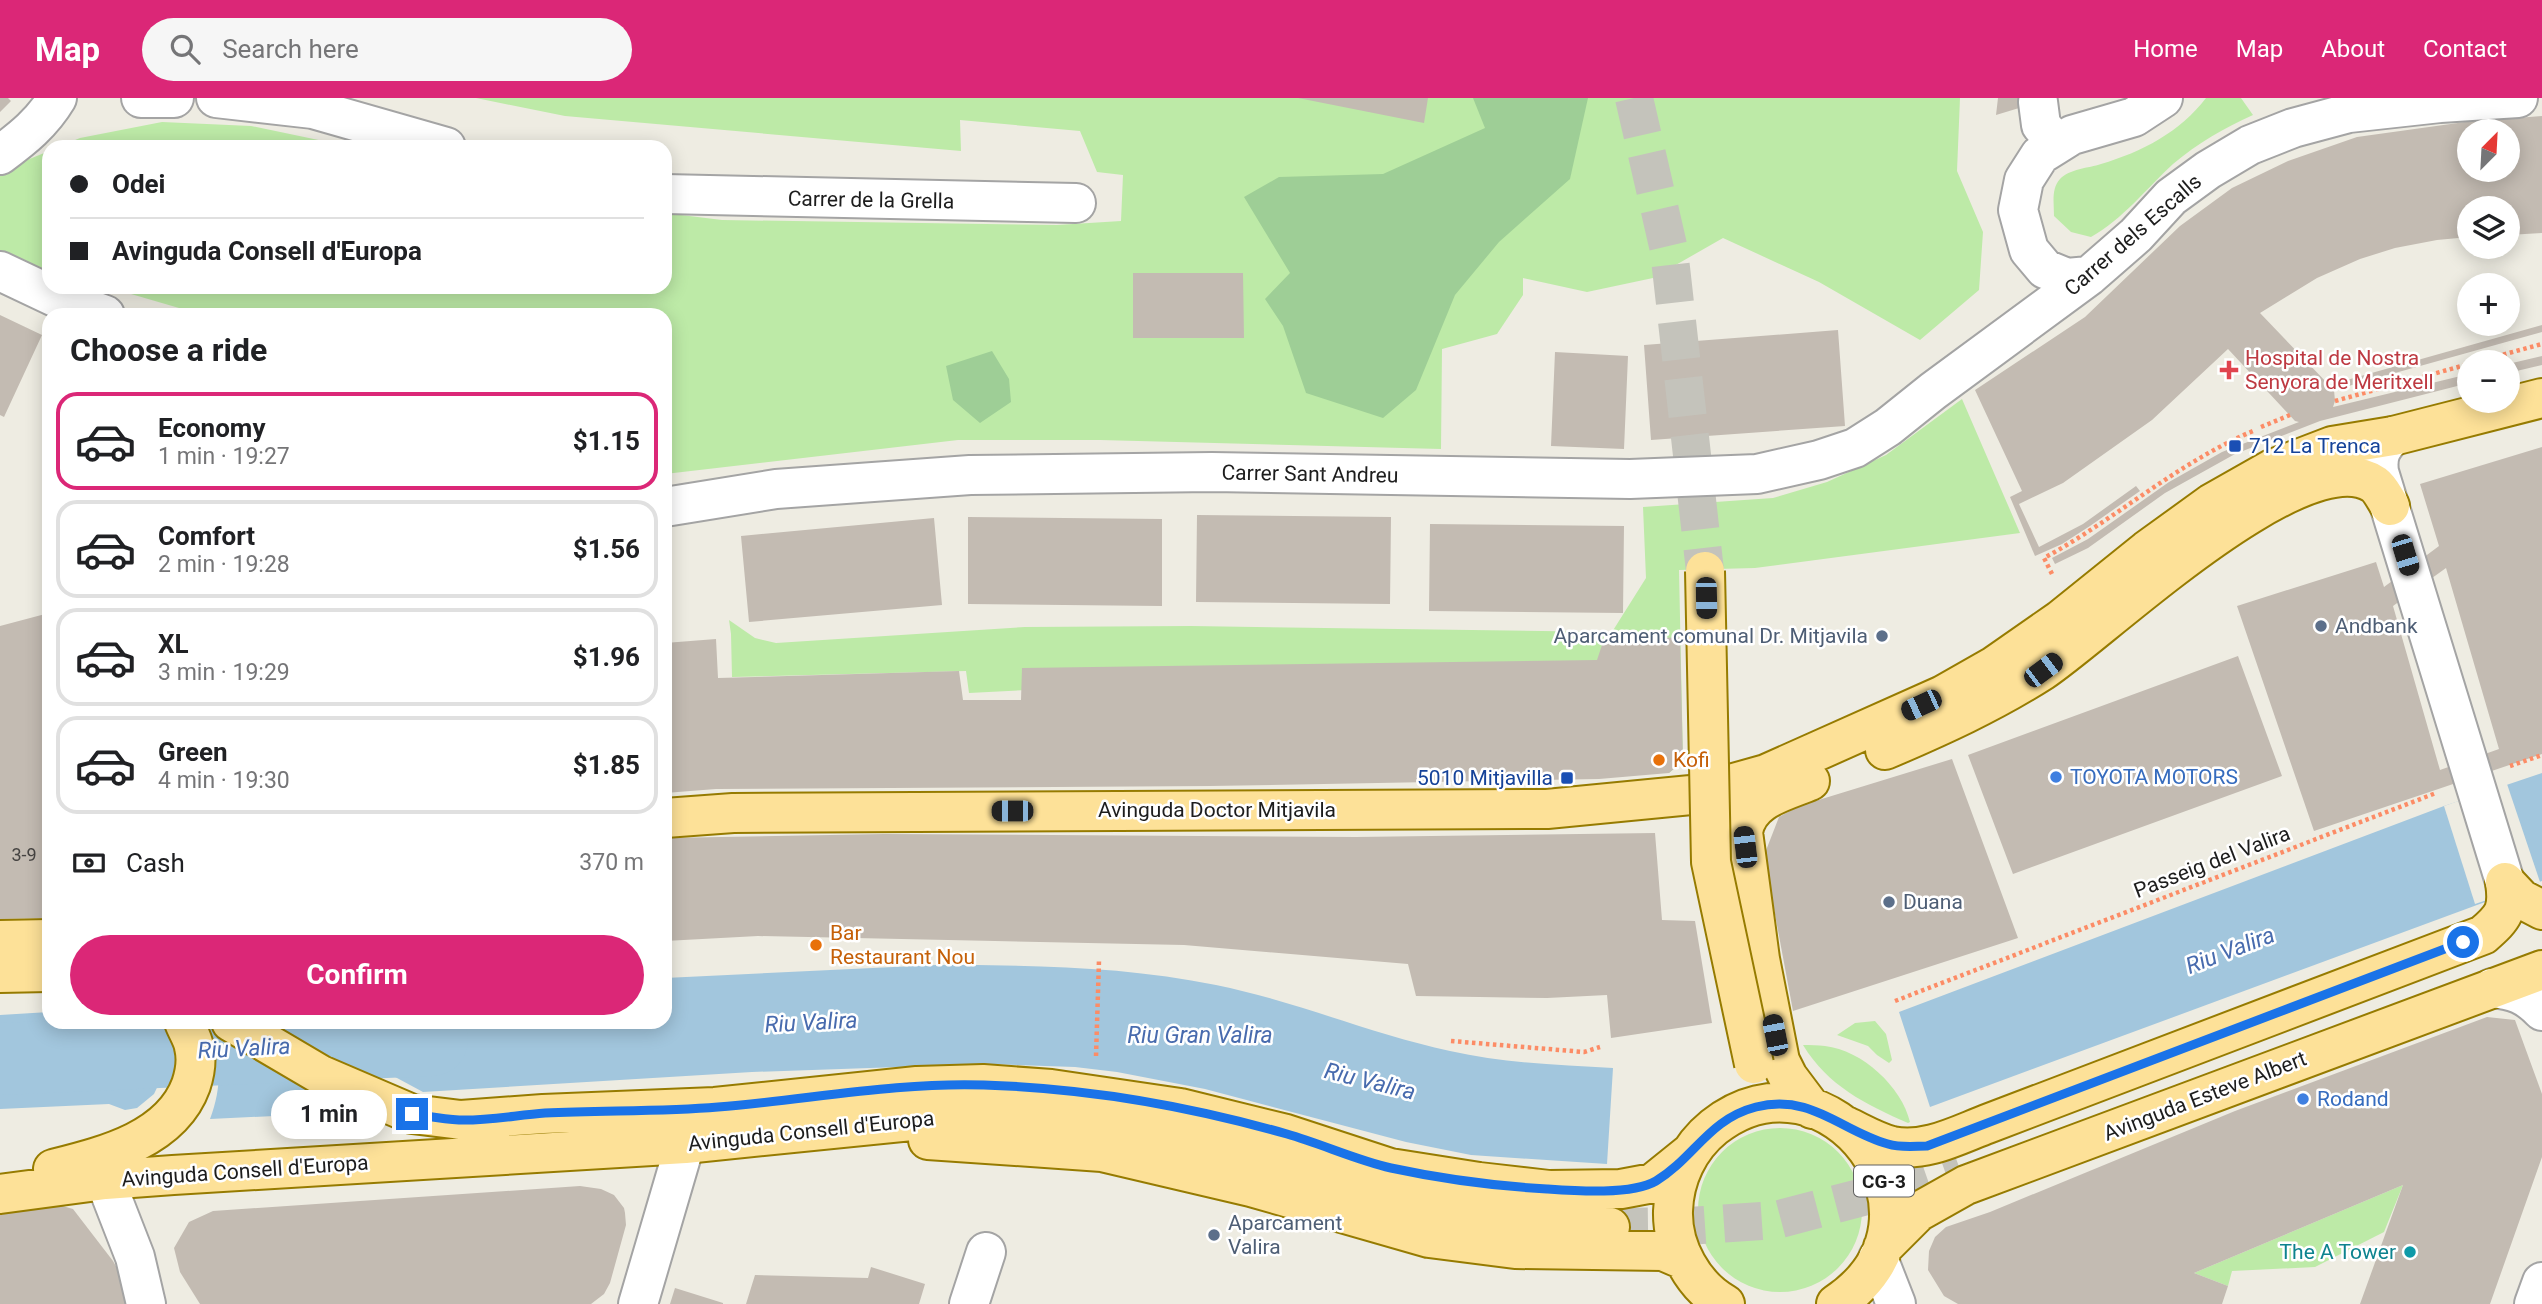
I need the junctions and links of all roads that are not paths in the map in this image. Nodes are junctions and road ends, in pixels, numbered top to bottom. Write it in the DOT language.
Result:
graph roads {
  1 [pos="57,98"];
  2 [pos="141,98"];
  3 [pos="174,98"];
  4 [pos="216,98"];
  5 [pos="2163,98"];
  6 [pos="2518,98"];
  7 [pos="2038,102"];
  8 [pos="421,140"];
  9 [pos="2057,145"];
  10 [pos="0,155"];
  11 [pos="672,194"];
  12 [pos="1076,203"];
  13 [pos="2029,250"];
  14 [pos="0,271"];
  15 [pos="2089,276"];
  16 [pos="42,291"];
  17 [pos="49,294"];
  18 [pos="86,308"];
  19 [pos="1933,391"];
  20 [pos="2542,398"];
  21 [pos="2393,436"];
  22 [pos="2384,489"];
  23 [pos="672,506"];
  24 [pos="1705,571"];
  25 [pos="1691,795"];
  26 [pos="672,817"];
  27 [pos="1743,832"];
  28 [pos="2505,882"];
  29 [pos="2542,910"];
  30 [pos="42,939"];
  31 [pos="0,940"];
  32 [pos="2542,945"];
  33 [pos="2542,970"];
  34 [pos="42,972"];
  35 [pos="0,973"];
  36 [pos="2492,988"];
  37 [pos="2542,1011"];
  38 [pos="187,1029"];
  39 [pos="242,1029"];
  40 [pos="1754,1064"];
  41 [pos="1802,1107"];
  42 [pos="1738,1113"];
  43 [pos="1846,1126"];
  44 [pos="818,1132"];
  45 [pos="685,1144"];
  46 [pos="1689,1154"];
  47 [pos="1958,1164"];
  48 [pos="105,1181"];
  49 [pos="0,1182"];
  50 [pos="0,1194"];
  51 [pos="1610,1227"];
  52 [pos="986,1252"];
  53 [pos="1880,1253"];
  54 [pos="1684,1260"];
  55 [pos="2542,1282"];
  56 [pos="146,1304"];
  57 [pos="638,1304"];
  58 [pos="969,1304"];
  59 [pos="1726,1304"];
  60 [pos="1836,1304"];
  61 [pos="1896,1304"];
  62 [pos="2534,1304"];
  1 -- 10 [label="street"];
  2 -- 3 [label="street"];
  4 -- 8 [label="street"];
  5 -- 9 [label="street"];
  6 -- 15 [label="street, Carrer dels Escalls"];
  7 -- 9 [label="street"];
  9 -- 13 [label="street"];
  11 -- 12 [label="street, Carrer de la Grella"];
  13 -- 15 [label="street"];
  13 -- 19 [label="street"];
  14 -- 16 [label="street"];
  15 -- 19 [label="street, Carrer dels Escalls"];
  17 -- 18 [label="street"];
  19 -- 23 [label="street, Carrer Sant Andreu"];
  20 -- 21 [label="main road, Avinguda Doctor Mitjavila"];
  21 -- 22 [label="street"];
  21 -- 25 [label="main road, Avinguda Doctor Mitjavila"];
  22 -- 27 [label="main road"];
  22 -- 28 [label="street"];
  24 -- 40 [label="main road, bridge"];
  25 -- 26 [label="main road, Avinguda Doctor Mitjavila"];
  25 -- 27 [label="main road"];
  27 -- 41 [label="main road"];
  28 -- 29 [label="main road"];
  28 -- 43 [label="main road"];
  30 -- 31 [label="main road"];
  32 -- 47 [label="main road, Avinguda Esteve Albert"];
  33 -- 36 [label="main road, Avinguda Esteve Albert"];
  34 -- 35 [label="main road"];
  36 -- 37 [label="street"];
  36 -- 53 [label="main road, Avinguda Esteve Albert"];
  38 -- 49 [label="main road"];
  39 -- 46 [label="main road, Avinguda Consell d'Europa"];
  40 -- 41 [label="main road, CG-3"];
  40 -- 42 [label="main road"];
  41 -- 42 [label="main road"];
  41 -- 43 [label="main road, CG-3"];
  42 -- 46 [label="main road"];
  43 -- 53 [label="main road, CG-3"];
  44 -- 45 [label="main road, Avinguda Consell d'Europa"];
  44 -- 51 [label="main road, Avinguda Consell d'Europa"];
  44 -- 54 [label="main road"];
  45 -- 48 [label="main road, Avinguda Consell d'Europa"];
  45 -- 57 [label="street"];
  46 -- 54 [label="main road"];
  48 -- 50 [label="main road, Avinguda Consell d'Europa"];
  48 -- 56 [label="street"];
  52 -- 58 [label="street"];
  53 -- 60 [label="main road, CG-3"];
  53 -- 61 [label="street"];
  54 -- 59 [label="main road"];
  55 -- 62 [label="street"];
}
